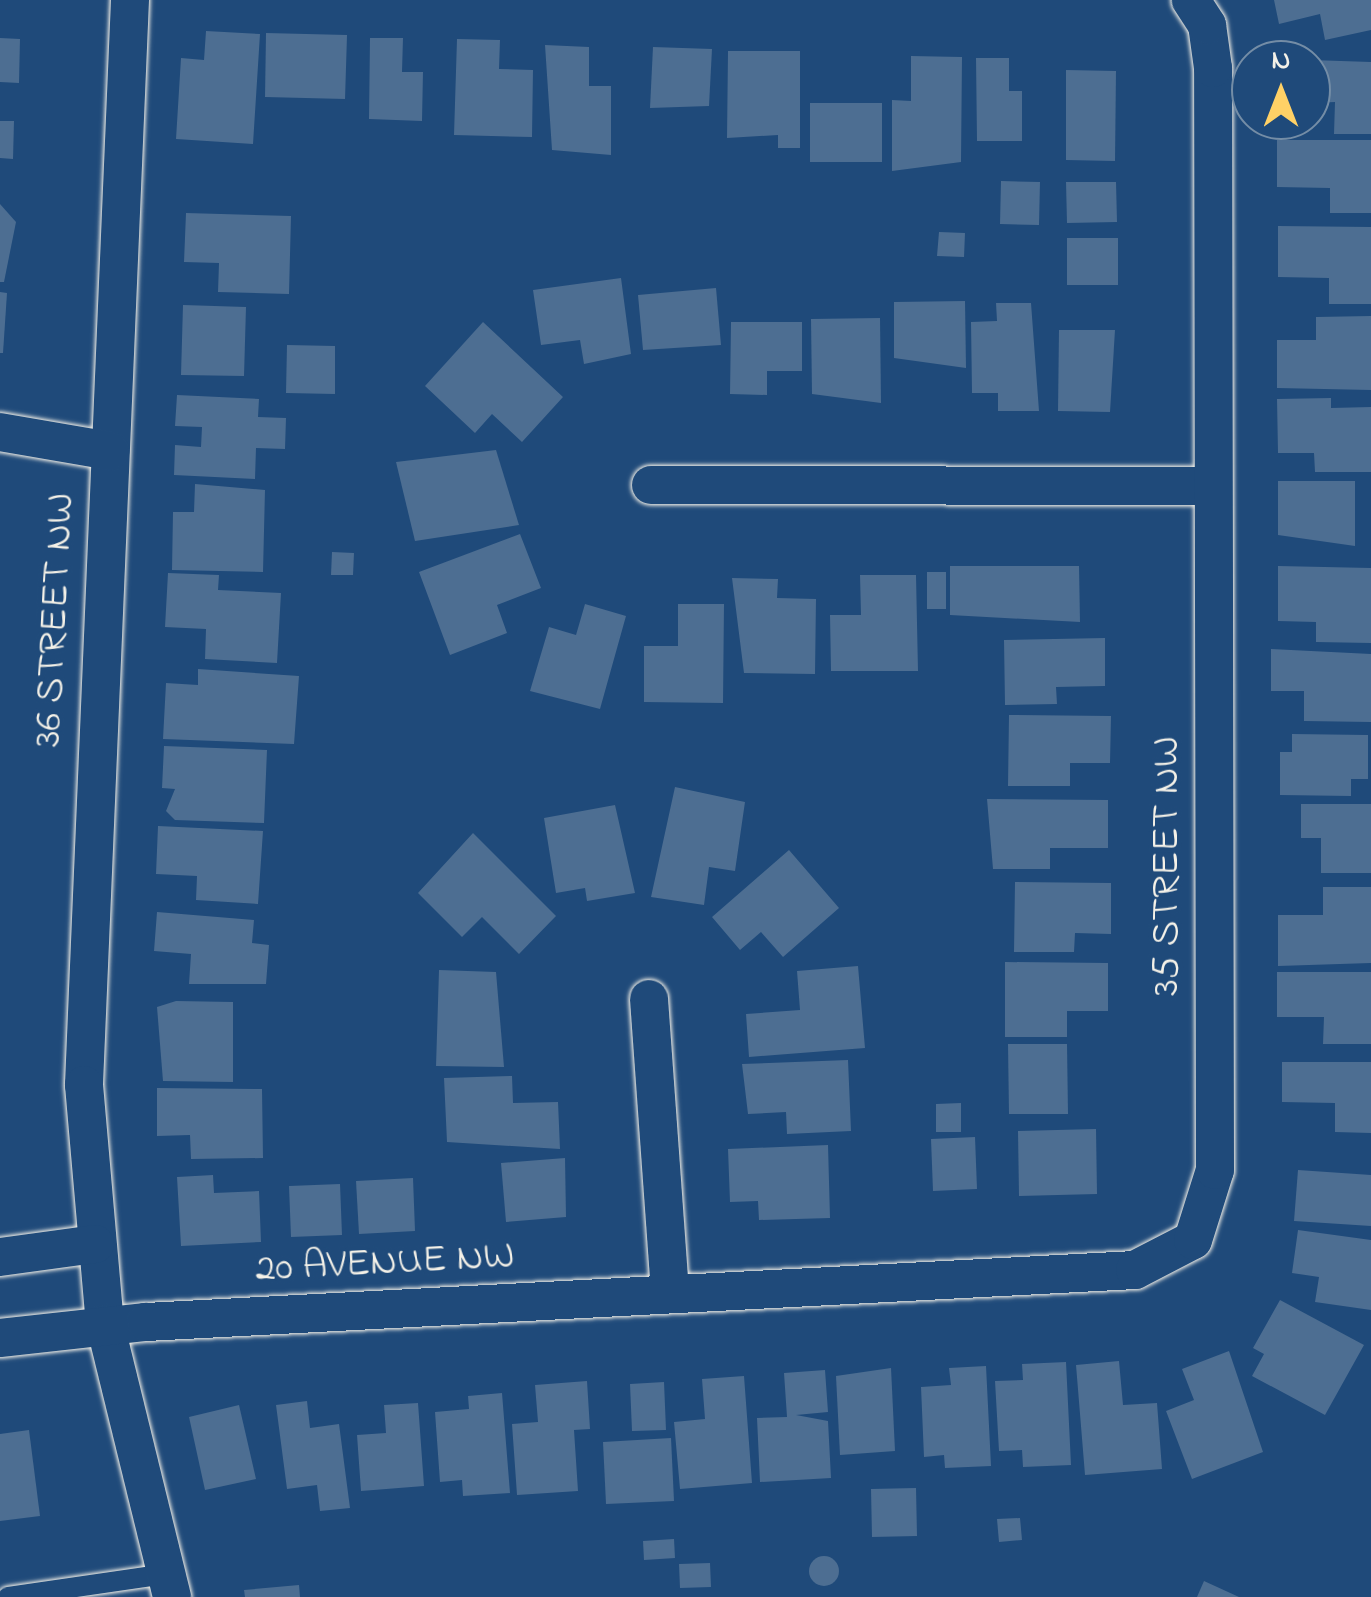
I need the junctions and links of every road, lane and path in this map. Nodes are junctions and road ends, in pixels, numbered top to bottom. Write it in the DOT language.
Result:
graph roads {
  1 [pos="130,0"];
  2 [pos="1190,0"];
  3 [pos="0,432"];
  4 [pos="110,451"];
  5 [pos="652,485"];
  6 [pos="1211,486"];
  7 [pos="649,999"];
  8 [pos="1193,1240"];
  9 [pos="95,1244"];
  10 [pos="0,1257"];
  11 [pos="670,1293"];
  12 [pos="106,1324"];
  13 [pos="0,1338"];
  14 [pos="168,1586"];
  15 [pos="8,1597"];
  1 -- 4 [label="street, 36 STREET NW"];
  2 -- 6 [label="street, 35 STREET NW"];
  3 -- 4 [label="street"];
  4 -- 9 [label="street, 36 STREET NW"];
  5 -- 6 [label="street"];
  6 -- 8 [label="street, 35 STREET NW"];
  7 -- 11 [label="street"];
  8 -- 11 [label="street, 20 AVENUE NW"];
  9 -- 10 [label="street"];
  9 -- 12 [label="street, 36 STREET NW"];
  11 -- 12 [label="street, 20 AVENUE NW"];
  12 -- 13 [label="street"];
  12 -- 14 [label="street, 36 STREET NW"];
  14 -- 15 [label="lane"];
}
